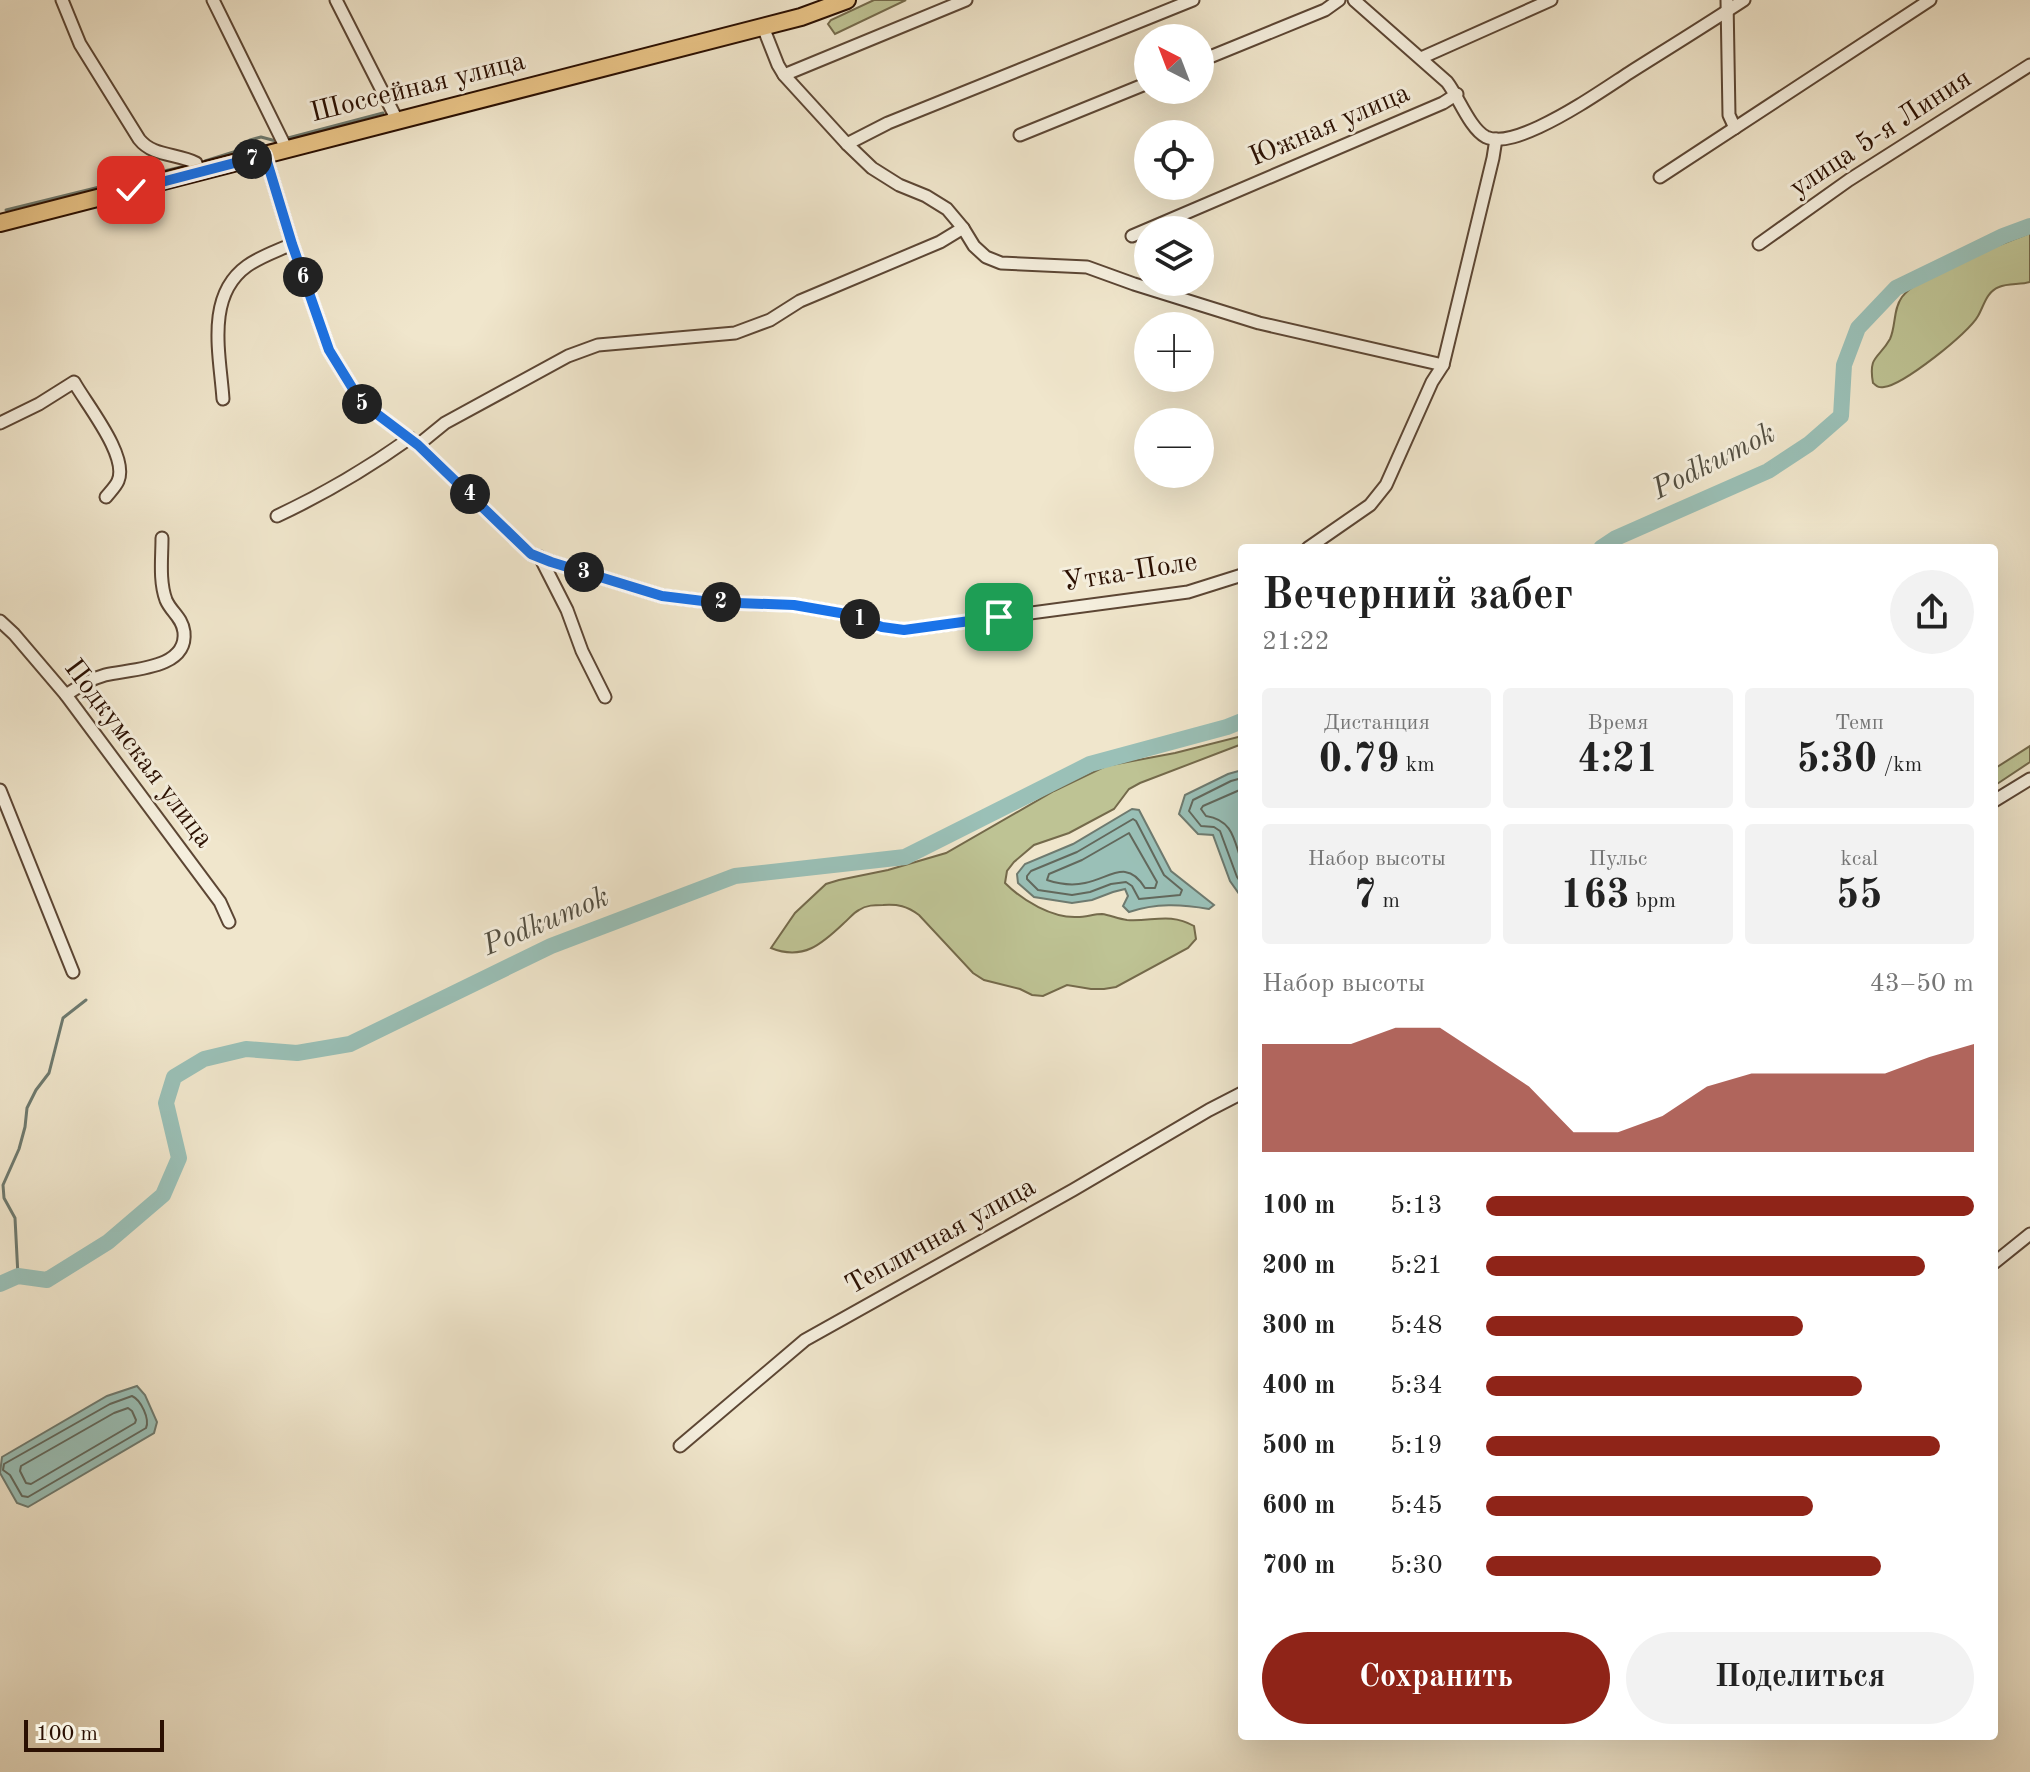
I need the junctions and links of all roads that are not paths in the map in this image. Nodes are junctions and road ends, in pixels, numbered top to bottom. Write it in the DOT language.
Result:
graph roads {
  1 [pos="62,0"];
  2 [pos="213,0"];
  3 [pos="336,0"];
  4 [pos="847,0"];
  5 [pos="966,0"];
  6 [pos="1193,0"];
  7 [pos="1339,0"];
  8 [pos="1354,0"];
  9 [pos="1551,0"];
  10 [pos="1744,0"];
  11 [pos="1930,0"];
  12 [pos="1727,6"];
  13 [pos="763,27"];
  14 [pos="1214,55"];
  15 [pos="1421,58"];
  16 [pos="2030,65"];
  17 [pos="784,75"];
  18 [pos="1134,89"];
  19 [pos="1457,94"];
  20 [pos="397,120"];
  21 [pos="1735,128"];
  22 [pos="1020,135"];
  23 [pos="1496,139"];
  24 [pos="847,144"];
  25 [pos="286,148"];
  26 [pos="265,155"];
  27 [pos="199,173"];
  28 [pos="1660,177"];
  29 [pos="0,223"];
  30 [pos="963,228"];
  31 [pos="1132,236"];
  32 [pos="292,244"];
  33 [pos="1759,244"];
  34 [pos="1443,365"];
  35 [pos="223,399"];
  36 [pos="0,423"];
  37 [pos="414,441"];
  38 [pos="106,497"];
  39 [pos="277,516"];
  40 [pos="162,538"];
  41 [pos="1314,544"];
  42 [pos="540,557"];
  43 [pos="1238,576"];
  44 [pos="0,621"];
  45 [pos="66,695"];
  46 [pos="605,697"];
  47 [pos="2030,779"];
  48 [pos="0,790"];
  49 [pos="1998,799"];
  50 [pos="229,922"];
  51 [pos="73,972"];
  52 [pos="1238,1095"];
  53 [pos="2030,1234"];
  54 [pos="1998,1260"];
  55 [pos="680,1446"];
  1 -- 27 [label="street"];
  2 -- 25 [label="street"];
  3 -- 20 [label="street"];
  4 -- 13 [label="main road, Шоссейная улица"];
  5 -- 17 [label="street"];
  6 -- 24 [label="street"];
  7 -- 14 [label="street"];
  8 -- 15 [label="street"];
  9 -- 15 [label="street"];
  10 -- 12 [label="street"];
  11 -- 21 [label="street"];
  12 -- 21 [label="street"];
  12 -- 23 [label="street"];
  13 -- 17 [label="street"];
  13 -- 20 [label="main road, Шоссейная улица"];
  15 -- 19 [label="street"];
  16 -- 33 [label="street, улица 5-я Линия"];
  17 -- 24 [label="street"];
  18 -- 22 [label="street"];
  19 -- 23 [label="street"];
  19 -- 31 [label="street, Южная улица"];
  20 -- 25 [label="main road, Шоссейная улица"];
  21 -- 28 [label="street"];
  23 -- 34 [label="street"];
  24 -- 30 [label="street"];
  25 -- 26 [label="main road, Шоссейная улица"];
  26 -- 27 [label="main road, Шоссейная улица"];
  26 -- 32 [label="street, Утка-Поле"];
  27 -- 29 [label="main road, Шоссейная улица"];
  30 -- 34 [label="street"];
  30 -- 37 [label="street"];
  32 -- 35 [label="street"];
  32 -- 37 [label="street, Утка-Поле"];
  34 -- 41 [label="street"];
  36 -- 38 [label="street"];
  37 -- 39 [label="street"];
  37 -- 42 [label="street, Утка-Поле"];
  40 -- 45 [label="street"];
  42 -- 43 [label="street, Утка-Поле"];
  42 -- 46 [label="street"];
  44 -- 45 [label="street, Подкумская улица"];
  45 -- 50 [label="street, Подкумская улица"];
  47 -- 49 [label="street"];
  48 -- 51 [label="street"];
  52 -- 55 [label="street, Тепличная улица"];
  53 -- 54 [label="street"];
}
